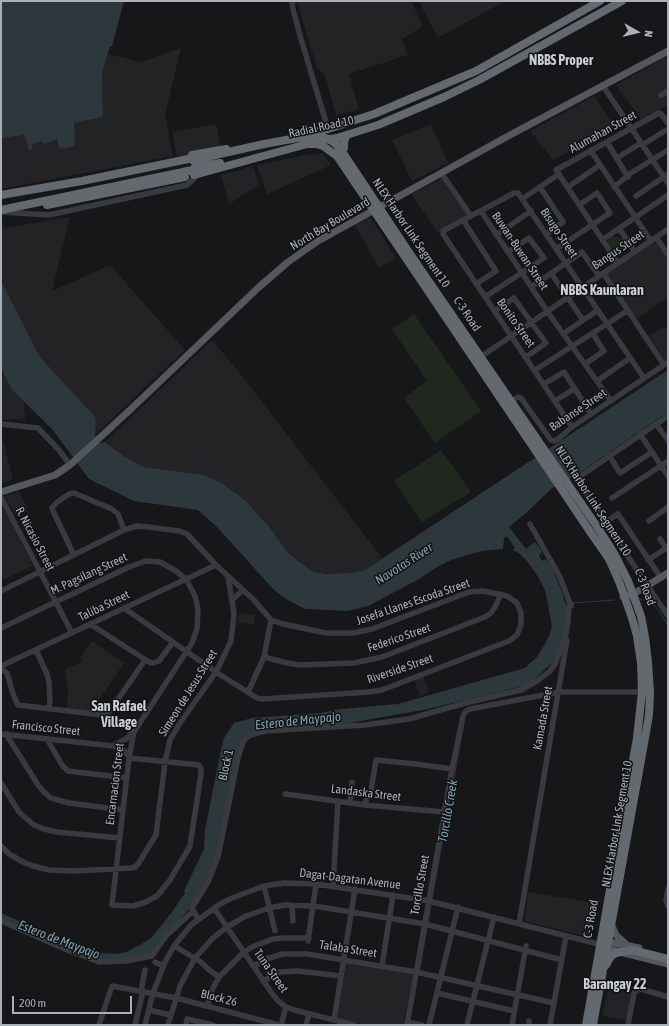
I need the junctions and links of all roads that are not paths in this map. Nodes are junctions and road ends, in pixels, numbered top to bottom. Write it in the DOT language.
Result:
graph roads {
  1 [pos="293,1"];
  2 [pos="600,1"];
  3 [pos="622,1"];
  4 [pos="668,51"];
  5 [pos="603,86"];
  6 [pos="668,91"];
  7 [pos="661,95"];
  8 [pos="668,122"];
  9 [pos="328,129"];
  10 [pos="631,129"];
  11 [pos="668,129"];
  12 [pos="347,135"];
  13 [pos="337,138"];
  14 [pos="328,140"];
  15 [pos="312,141"];
  16 [pos="607,142"];
  17 [pos="264,144"];
  18 [pos="641,144"];
  19 [pos="344,148"];
  20 [pos="334,150"];
  21 [pos="668,150"];
  22 [pos="591,151"];
  23 [pos="266,154"];
  24 [pos="204,156"];
  25 [pos="617,158"];
  26 [pos="652,160"];
  27 [pos="600,165"];
  28 [pos="206,167"];
  29 [pos="557,172"];
  30 [pos="442,174"];
  31 [pos="666,175"];
  32 [pos="628,177"];
  33 [pos="67,183"];
  34 [pos="668,183"];
  35 [pos="540,187"];
  36 [pos="568,187"];
  37 [pos="614,187"];
  38 [pos="1,195"];
  39 [pos="668,195"];
  40 [pos="636,196"];
  41 [pos="522,199"];
  42 [pos="579,205"];
  43 [pos="381,206"];
  44 [pos="368,210"];
  45 [pos="1,211"];
  46 [pos="481,211"];
  47 [pos="531,211"];
  48 [pos="469,213"];
  49 [pos="634,218"];
  50 [pos="464,220"];
  51 [pos="592,225"];
  52 [pos="619,228"];
  53 [pos="668,229"];
  54 [pos="546,234"];
  55 [pos="496,235"];
  56 [pos="656,237"];
  57 [pos="602,240"];
  58 [pos="651,241"];
  59 [pos="556,249"];
  60 [pos="508,252"];
  61 [pos="634,252"];
  62 [pos="668,255"];
  63 [pos="566,263"];
  64 [pos="618,263"];
  65 [pos="522,273"];
  66 [pos="552,273"];
  67 [pos="601,275"];
  68 [pos="476,284"];
  69 [pos="531,287"];
  70 [pos="582,287"];
  71 [pos="485,297"];
  72 [pos="568,297"];
  73 [pos="598,310"];
  74 [pos="495,311"];
  75 [pos="547,311"];
  76 [pos="627,311"];
  77 [pos="583,320"];
  78 [pos="531,322"];
  79 [pos="608,324"];
  80 [pos="563,334"];
  81 [pos="593,334"];
  82 [pos="512,335"];
  83 [pos="573,347"];
  84 [pos="482,356"];
  85 [pos="526,357"];
  86 [pos="630,358"];
  87 [pos="666,363"];
  88 [pos="585,364"];
  89 [pos="535,370"];
  90 [pos="644,378"];
  91 [pos="597,381"];
  92 [pos="544,384"];
  93 [pos="574,388"];
  94 [pos="512,400"];
  95 [pos="555,401"];
  96 [pos="611,401"];
  97 [pos="591,414"];
  98 [pos="668,416"];
  99 [pos="1,424"];
  100 [pos="656,424"];
  101 [pos="572,427"];
  102 [pos="640,434"];
  103 [pos="668,440"];
  104 [pos="652,452"];
  105 [pos="609,456"];
  106 [pos="668,461"];
  107 [pos="73,463"];
  108 [pos="661,466"];
  109 [pos="668,476"];
  110 [pos="1,492"];
  111 [pos="1,497"];
  112 [pos="612,498"];
  113 [pos="668,507"];
  114 [pos="650,520"];
  115 [pos="604,523"];
  116 [pos="530,524"];
  117 [pos="124,530"];
  118 [pos="660,539"];
  119 [pos="667,547"];
  120 [pos="74,555"];
  121 [pos="648,560"];
  122 [pos="216,565"];
  123 [pos="40,571"];
  124 [pos="668,573"];
  125 [pos="228,576"];
  126 [pos="661,578"];
  127 [pos="186,579"];
  128 [pos="648,586"];
  129 [pos="243,590"];
  130 [pos="1,591"];
  131 [pos="635,593"];
  132 [pos="501,594"];
  133 [pos="623,597"];
  134 [pos="232,600"];
  135 [pos="56,602"];
  136 [pos="571,604"];
  137 [pos="124,608"];
  138 [pos="668,616"];
  139 [pos="271,620"];
  140 [pos="90,624"];
  141 [pos="1,628"];
  142 [pos="72,633"];
  143 [pos="647,634"];
  144 [pos="635,638"];
  145 [pos="173,642"];
  146 [pos="36,650"];
  147 [pos="187,652"];
  148 [pos="264,657"];
  149 [pos="145,660"];
  150 [pos="1,667"];
  151 [pos="216,672"];
  152 [pos="248,692"];
  153 [pos="559,692"];
  154 [pos="640,692"];
  155 [pos="469,702"];
  156 [pos="470,708"];
  157 [pos="49,709"];
  158 [pos="134,732"];
  159 [pos="4,734"];
  160 [pos="46,739"];
  161 [pos="113,746"];
  162 [pos="129,758"];
  163 [pos="165,762"];
  164 [pos="452,770"];
  165 [pos="127,778"];
  166 [pos="352,782"];
  167 [pos="1,783"];
  168 [pos="285,794"];
  169 [pos="338,801"];
  170 [pos="350,803"];
  171 [pos="365,805"];
  172 [pos="123,810"];
  173 [pos="444,812"];
  174 [pos="120,838"];
  175 [pos="1,846"];
  176 [pos="116,869"];
  177 [pos="316,884"];
  178 [pos="264,886"];
  179 [pos="333,886"];
  180 [pos="355,889"];
  181 [pos="668,889"];
  182 [pos="393,895"];
  183 [pos="429,901"];
  184 [pos="292,905"];
  185 [pos="314,906"];
  186 [pos="668,906"];
  187 [pos="214,908"];
  188 [pos="268,908"];
  189 [pos="458,908"];
  190 [pos="193,911"];
  191 [pos="352,912"];
  192 [pos="494,917"];
  193 [pos="390,918"];
  194 [pos="198,919"];
  195 [pos="1,921"];
  196 [pos="293,921"];
  197 [pos="425,924"];
  198 [pos="519,924"];
  199 [pos="612,926"];
  200 [pos="227,927"];
  201 [pos="452,930"];
  202 [pos="275,931"];
  203 [pos="566,936"];
  204 [pos="488,940"];
  205 [pos="598,944"];
  206 [pos="609,945"];
  207 [pos="174,946"];
  208 [pos="628,946"];
  209 [pos="526,948"];
  210 [pos="244,952"];
  211 [pos="626,954"];
  212 [pos="668,956"];
  213 [pos="195,958"];
  214 [pos="668,959"];
  215 [pos="344,960"];
  216 [pos="562,960"];
  217 [pos="155,962"];
  218 [pos="605,963"];
  219 [pos="668,964"];
  220 [pos="164,966"];
  221 [pos="254,966"];
  222 [pos="382,966"];
  223 [pos="145,970"];
  224 [pos="416,972"];
  225 [pos="341,976"];
  226 [pos="219,977"];
  227 [pos="441,978"];
  228 [pos="263,981"];
  229 [pos="601,981"];
  230 [pos="476,986"];
  231 [pos="142,991"];
  232 [pos="153,993"];
  233 [pos="437,993"];
  234 [pos="517,996"];
  235 [pos="668,997"];
  236 [pos="176,998"];
  237 [pos="473,1001"];
  238 [pos="554,1003"];
  239 [pos="206,1006"];
  240 [pos="286,1007"];
  241 [pos="149,1010"];
  242 [pos="514,1011"];
  243 [pos="309,1014"];
  244 [pos="170,1015"];
  245 [pos="334,1020"];
  246 [pos="309,1024"];
  247 [pos="407,1024"];
  248 [pos="99,1025"];
  249 [pos="134,1025"];
  250 [pos="145,1025"];
  251 [pos="168,1025"];
  252 [pos="186,1025"];
  253 [pos="213,1025"];
  254 [pos="280,1025"];
  255 [pos="354,1025"];
  256 [pos="422,1025"];
  257 [pos="429,1025"];
  258 [pos="467,1025"];
  259 [pos="512,1025"];
  260 [pos="550,1025"];
  261 [pos="585,1025"];
  262 [pos="594,1025"];
  263 [pos="628,1025"];
  1 -- 9 [label="street"];
  2 -- 9 [label="highway, Radial Road 10"];
  3 -- 12 [label="highway, Radial Road 10"];
  4 -- 5 [label="main road, North Bay Boulevard"];
  5 -- 10 [label="street"];
  5 -- 30 [label="main road, North Bay Boulevard"];
  6 -- 7 [label="street"];
  8 -- 10 [label="street, Alumahan Street"];
  9 -- 13 [label="main road, C-3 Road"];
  9 -- 14 [label="main road"];
  9 -- 24 [label="highway, Radial Road 10"];
  10 -- 16 [label="street, Alumahan Street"];
  10 -- 18 [label="street"];
  11 -- 18 [label="street"];
  12 -- 13 [label="highway, Radial Road 10"];
  12 -- 19 [label="highway"];
  13 -- 14 [label="highway, Radial Road 10"];
  13 -- 19 [label="main road, C-3 Road"];
  14 -- 15 [label="highway, Radial Road 10"];
  14 -- 20 [label="main road, C-3 Road"];
  15 -- 20 [label="highway"];
  15 -- 28 [label="highway, Radial Road 10"];
  16 -- 22 [label="street, Alumahan Street"];
  16 -- 25 [label="street"];
  17 -- 23 [label="highway, bridge"];
  17 -- 33 [label="highway, bridge"];
  17 -- 229 [label="highway, NLEX Harbor Link Segment 10, bridge"];
  18 -- 25 [label="street"];
  18 -- 26 [label="street"];
  19 -- 43 [label="main road, C-3 Road"];
  20 -- 44 [label="main road, C-3 Road"];
  21 -- 26 [label="street"];
  22 -- 27 [label="street"];
  22 -- 29 [label="street, Alumahan Street"];
  23 -- 45 [label="highway, bridge"];
  23 -- 261 [label="highway, NLEX Harbor Link Segment 10, bridge"];
  24 -- 28 [label="highway"];
  24 -- 33 [label="highway, Radial Road 10"];
  25 -- 32 [label="street"];
  26 -- 31 [label="street"];
  26 -- 32 [label="street"];
  27 -- 36 [label="street"];
  27 -- 37 [label="street"];
  28 -- 45 [label="highway, Radial Road 10"];
  28 -- 45 [label="street"];
  29 -- 35 [label="street, Alumahan Street"];
  29 -- 36 [label="street"];
  30 -- 43 [label="main road, North Bay Boulevard"];
  30 -- 48 [label="street"];
  31 -- 34 [label="street"];
  31 -- 40 [label="street"];
  32 -- 37 [label="street"];
  33 -- 38 [label="highway, Radial Road 10"];
  35 -- 41 [label="street, Alumahan Street"];
  35 -- 54 [label="street"];
  36 -- 42 [label="street"];
  37 -- 49 [label="street"];
  39 -- 49 [label="street"];
  41 -- 46 [label="street"];
  41 -- 47 [label="street, Bisugo Street"];
  42 -- 51 [label="street"];
  42 -- 51 [label="street"];
  43 -- 44 [label="main road, North Bay Boulevard"];
  43 -- 84 [label="main road, C-3 Road"];
  44 -- 107 [label="main road, North Bay Boulevard"];
  44 -- 133 [label="main road, C-3 Road"];
  46 -- 50 [label="street"];
  46 -- 55 [label="street, Buwan-Buwan Street"];
  47 -- 54 [label="street, Bisugo Street"];
  47 -- 55 [label="street"];
  49 -- 52 [label="street"];
  49 -- 58 [label="street"];
  50 -- 68 [label="street"];
  50 -- 68 [label="street, Bonito Street"];
  51 -- 57 [label="street"];
  51 -- 59 [label="street"];
  52 -- 57 [label="street"];
  52 -- 61 [label="street"];
  53 -- 56 [label="street, Bangus Street"];
  54 -- 59 [label="street, Bisugo Street"];
  55 -- 60 [label="street, Buwan-Buwan Street"];
  56 -- 58 [label="street, Bangus Street"];
  56 -- 62 [label="street"];
  57 -- 64 [label="street"];
  58 -- 61 [label="street, Bangus Street"];
  59 -- 63 [label="street, Bisugo Street"];
  60 -- 65 [label="street, Buwan-Buwan Street"];
  60 -- 65 [label="street"];
  61 -- 64 [label="street, Bangus Street"];
  63 -- 66 [label="street"];
  63 -- 67 [label="street"];
  63 -- 70 [label="street, Bisugo Street"];
  64 -- 67 [label="street, Bangus Street"];
  65 -- 69 [label="street, Buwan-Buwan Street"];
  65 -- 71 [label="street"];
  66 -- 69 [label="street"];
  66 -- 72 [label="street"];
  67 -- 70 [label="street, Bangus Street"];
  67 -- 76 [label="street"];
  68 -- 71 [label="street, Bonito Street"];
  69 -- 75 [label="street, Buwan-Buwan Street"];
  70 -- 72 [label="street, Bangus Street"];
  70 -- 73 [label="street, Bisugo Street"];
  71 -- 74 [label="street, Bonito Street"];
  72 -- 75 [label="street, Bangus Street"];
  72 -- 77 [label="street"];
  73 -- 77 [label="street"];
  73 -- 79 [label="street, Bisugo Street"];
  74 -- 78 [label="street"];
  74 -- 82 [label="street, Bonito Street"];
  75 -- 78 [label="street, Bangus Street"];
  75 -- 80 [label="street, Buwan-Buwan Street"];
  76 -- 79 [label="street"];
  76 -- 87 [label="street"];
  77 -- 80 [label="street"];
  78 -- 82 [label="street, Bangus Street"];
  78 -- 85 [label="street"];
  79 -- 81 [label="street"];
  79 -- 86 [label="street, Bisugo Street"];
  80 -- 83 [label="street, Buwan-Buwan Street"];
  81 -- 83 [label="street"];
  81 -- 88 [label="street"];
  82 -- 84 [label="street, Bangus Street"];
  82 -- 85 [label="street, Bonito Street"];
  83 -- 88 [label="street, Buwan-Buwan Street"];
  83 -- 89 [label="street"];
  84 -- 94 [label="main road, C-3 Road"];
  85 -- 89 [label="street, Bonito Street"];
  86 -- 90 [label="street, Bisugo Street"];
  86 -- 91 [label="street"];
  87 -- 90 [label="street, Babanse Street"];
  88 -- 91 [label="street, Buwan-Buwan Street"];
  89 -- 92 [label="street, Bonito Street"];
  90 -- 96 [label="street, Babanse Street"];
  91 -- 96 [label="street, Buwan-Buwan Street"];
  92 -- 93 [label="street"];
  92 -- 95 [label="street, Bonito Street"];
  93 -- 95 [label="street"];
  93 -- 97 [label="street"];
  94 -- 101 [label="street, Babanse Street"];
  94 -- 131 [label="main road, C-3 Road"];
  95 -- 101 [label="street, Bonito Street"];
  96 -- 97 [label="street, Babanse Street"];
  97 -- 101 [label="street, Babanse Street"];
  98 -- 100 [label="street"];
  99 -- 107 [label="street"];
  100 -- 102 [label="street"];
  100 -- 103 [label="street"];
  102 -- 104 [label="street"];
  102 -- 105 [label="street"];
  104 -- 105 [label="street"];
  104 -- 108 [label="street"];
  105 -- 115 [label="street"];
  106 -- 108 [label="street"];
  107 -- 110 [label="main road, North Bay Boulevard"];
  108 -- 109 [label="street"];
  108 -- 112 [label="street"];
  111 -- 123 [label="street, R. Nicasio Street"];
  113 -- 114 [label="street"];
  115 -- 121 [label="street"];
  115 -- 128 [label="street"];
  116 -- 136 [label="street, Kamada Street"];
  117 -- 120 [label="street"];
  117 -- 120 [label="street"];
  117 -- 122 [label="street"];
  118 -- 119 [label="street"];
  119 -- 121 [label="street"];
  120 -- 123 [label="street"];
  121 -- 126 [label="street"];
  122 -- 125 [label="street"];
  122 -- 127 [label="street, Taliba Street"];
  123 -- 130 [label="street"];
  123 -- 135 [label="street, R. Nicasio Street"];
  124 -- 126 [label="main road"];
  125 -- 129 [label="street"];
  125 -- 134 [label="street, Simeon de Jesus Street"];
  126 -- 128 [label="main road"];
  127 -- 135 [label="street, M. Pagsilang Street"];
  127 -- 137 [label="street, Taliba Street"];
  127 -- 147 [label="street, Encarnacion Street"];
  128 -- 131 [label="main road"];
  128 -- 138 [label="street"];
  129 -- 134 [label="street"];
  129 -- 139 [label="street"];
  131 -- 133 [label="main road"];
  131 -- 143 [label="main road, C-3 Road"];
  132 -- 139 [label="street, Josefa Llanes Escoda Street"];
  132 -- 148 [label="street, Federico Street"];
  132 -- 152 [label="street, Riverside Street"];
  133 -- 144 [label="main road, C-3 Road"];
  134 -- 151 [label="street, Simeon de Jesus Street"];
  135 -- 141 [label="street, M. Pagsilang Street"];
  135 -- 142 [label="street, R. Nicasio Street"];
  136 -- 153 [label="street, Kamada Street"];
  136 -- 155 [label="street, Block 1"];
  137 -- 140 [label="street, Taliba Street"];
  137 -- 145 [label="street, Riverside Street"];
  139 -- 148 [label="street"];
  140 -- 142 [label="street, Taliba Street"];
  140 -- 149 [label="street"];
  142 -- 146 [label="street, Taliba Street"];
  143 -- 144 [label="main road"];
  143 -- 199 [label="main road, C-3 Road"];
  144 -- 154 [label="main road, C-3 Road"];
  145 -- 147 [label="street, Riverside Street"];
  145 -- 149 [label="street"];
  146 -- 150 [label="street, Taliba Street"];
  146 -- 157 [label="street"];
  147 -- 151 [label="street, Riverside Street"];
  147 -- 158 [label="street, Encarnacion Street"];
  148 -- 152 [label="street"];
  149 -- 157 [label="street"];
  150 -- 157 [label="street"];
  151 -- 152 [label="street, Riverside Street"];
  151 -- 163 [label="street, Simeon de Jesus Street"];
  153 -- 154 [label="street"];
  153 -- 156 [label="street"];
  153 -- 198 [label="street, Kamada Street"];
  154 -- 205 [label="main road, C-3 Road"];
  155 -- 156 [label="street"];
  155 -- 190 [label="street, Block 1"];
  156 -- 164 [label="street, Torcillo Street"];
  158 -- 161 [label="street"];
  158 -- 162 [label="street, Encarnacion Street"];
  159 -- 160 [label="street, Francisco Street"];
  159 -- 172 [label="street"];
  160 -- 161 [label="street, Francisco Street"];
  160 -- 165 [label="street"];
  161 -- 162 [label="street, Francisco Street"];
  162 -- 163 [label="street"];
  162 -- 165 [label="street, Encarnacion Street"];
  163 -- 176 [label="street, Simeon de Jesus Street"];
  163 -- 176 [label="street, Encarnacion Street"];
  164 -- 171 [label="street"];
  164 -- 173 [label="street, Torcillo Street"];
  165 -- 172 [label="street, Encarnacion Street"];
  166 -- 170 [label="street"];
  167 -- 174 [label="street"];
  168 -- 169 [label="street, Landaska Street"];
  169 -- 170 [label="street, Landaska Street"];
  169 -- 179 [label="street"];
  170 -- 171 [label="street, Landaska Street"];
  171 -- 173 [label="street, Landaska Street"];
  172 -- 174 [label="street, Encarnacion Street"];
  173 -- 183 [label="street, Torcillo Street"];
  174 -- 176 [label="street, Encarnacion Street"];
  175 -- 176 [label="street, Simeon de Jesus Street"];
  177 -- 178 [label="street, Dagat-Dagatan Avenue"];
  177 -- 179 [label="street, Dagat-Dagatan Avenue"];
  177 -- 185 [label="street"];
  178 -- 187 [label="street, Dagat-Dagatan Avenue"];
  178 -- 188 [label="street"];
  179 -- 180 [label="street, Dagat-Dagatan Avenue"];
  180 -- 182 [label="street, Dagat-Dagatan Avenue"];
  180 -- 191 [label="street"];
  181 -- 186 [label="street"];
  182 -- 183 [label="street, Dagat-Dagatan Avenue"];
  182 -- 193 [label="street"];
  183 -- 189 [label="street, Dagat-Dagatan Avenue"];
  183 -- 197 [label="street, Torcillo Street"];
  184 -- 185 [label="street"];
  184 -- 188 [label="street"];
  184 -- 196 [label="street"];
  185 -- 191 [label="street"];
  185 -- 210 [label="street"];
  187 -- 194 [label="street, Dagat-Dagatan Avenue"];
  187 -- 200 [label="street, Tuna Street"];
  188 -- 200 [label="street"];
  188 -- 202 [label="street"];
  189 -- 192 [label="street, Dagat-Dagatan Avenue"];
  189 -- 201 [label="street"];
  190 -- 194 [label="street"];
  190 -- 195 [label="street"];
  191 -- 193 [label="street"];
  191 -- 215 [label="street"];
  192 -- 198 [label="street, Dagat-Dagatan Avenue"];
  192 -- 204 [label="street"];
  193 -- 197 [label="street"];
  193 -- 222 [label="street"];
  194 -- 207 [label="street, Dagat-Dagatan Avenue"];
  197 -- 201 [label="street"];
  197 -- 224 [label="street, Torcillo Street"];
  198 -- 203 [label="street, Dagat-Dagatan Avenue"];
  199 -- 206 [label="main road, C-3 Road"];
  199 -- 208 [label="main road"];
  200 -- 210 [label="street, Tuna Street"];
  200 -- 213 [label="street"];
  201 -- 204 [label="street"];
  201 -- 227 [label="street"];
  203 -- 205 [label="street, Dagat-Dagatan Avenue"];
  203 -- 216 [label="street"];
  204 -- 209 [label="street"];
  204 -- 230 [label="street"];
  205 -- 206 [label="main road, Dagat-Dagatan Avenue"];
  205 -- 261 [label="main road, C-3 Road"];
  206 -- 208 [label="main road, Dagat-Dagatan Avenue"];
  206 -- 211 [label="main road, Dagat-Dagatan Avenue"];
  206 -- 218 [label="main road, C-3 Road"];
  207 -- 213 [label="street"];
  207 -- 220 [label="street, Dagat-Dagatan Avenue"];
  208 -- 212 [label="main road, Dagat-Dagatan Avenue"];
  209 -- 216 [label="street"];
  209 -- 234 [label="street"];
  210 -- 221 [label="street, Tuna Street"];
  210 -- 226 [label="street"];
  211 -- 218 [label="main road"];
  211 -- 219 [label="main road, Dagat-Dagatan Avenue"];
  213 -- 226 [label="street"];
  213 -- 236 [label="street"];
  214 -- 229 [label="highway, bridge"];
  215 -- 221 [label="street, Talaba Street"];
  215 -- 222 [label="street, Talaba Street"];
  215 -- 225 [label="street"];
  216 -- 238 [label="street"];
  217 -- 220 [label="street"];
  218 -- 262 [label="main road, C-3 Road"];
  220 -- 232 [label="street, Dagat-Dagatan Avenue"];
  221 -- 228 [label="street, Tuna Street"];
  222 -- 224 [label="street, Talaba Street"];
  223 -- 231 [label="street"];
  224 -- 227 [label="street, Talaba Street"];
  224 -- 247 [label="street, Torcillo Street"];
  225 -- 228 [label="street"];
  225 -- 245 [label="street"];
  226 -- 239 [label="street"];
  227 -- 230 [label="street, Talaba Street"];
  227 -- 233 [label="street"];
  228 -- 240 [label="street, Tuna Street"];
  229 -- 262 [label="highway, NLEX Harbor Link Segment 10"];
  230 -- 234 [label="street, Talaba Street"];
  230 -- 237 [label="street"];
  231 -- 232 [label="street, Block 26"];
  231 -- 248 [label="street, Block 26"];
  231 -- 249 [label="street"];
  232 -- 236 [label="street, Block 26"];
  232 -- 241 [label="street, Dagat-Dagatan Avenue"];
  233 -- 237 [label="street"];
  233 -- 257 [label="street"];
  234 -- 238 [label="street, Talaba Street"];
  234 -- 242 [label="street"];
  235 -- 263 [label="street"];
  236 -- 239 [label="street, Block 26"];
  236 -- 244 [label="street"];
  237 -- 242 [label="street"];
  237 -- 258 [label="street"];
  238 -- 260 [label="street"];
  239 -- 254 [label="street, Block 26"];
  240 -- 243 [label="street, Tuna Street"];
  240 -- 254 [label="street"];
  241 -- 244 [label="street"];
  241 -- 250 [label="street, Dagat-Dagatan Avenue"];
  242 -- 259 [label="street"];
  243 -- 245 [label="street, Tuna Street"];
  243 -- 246 [label="street"];
  244 -- 251 [label="street"];
  245 -- 255 [label="street, Tuna Street"];
  247 -- 256 [label="street"];
  252 -- 253 [label="street"];
}
